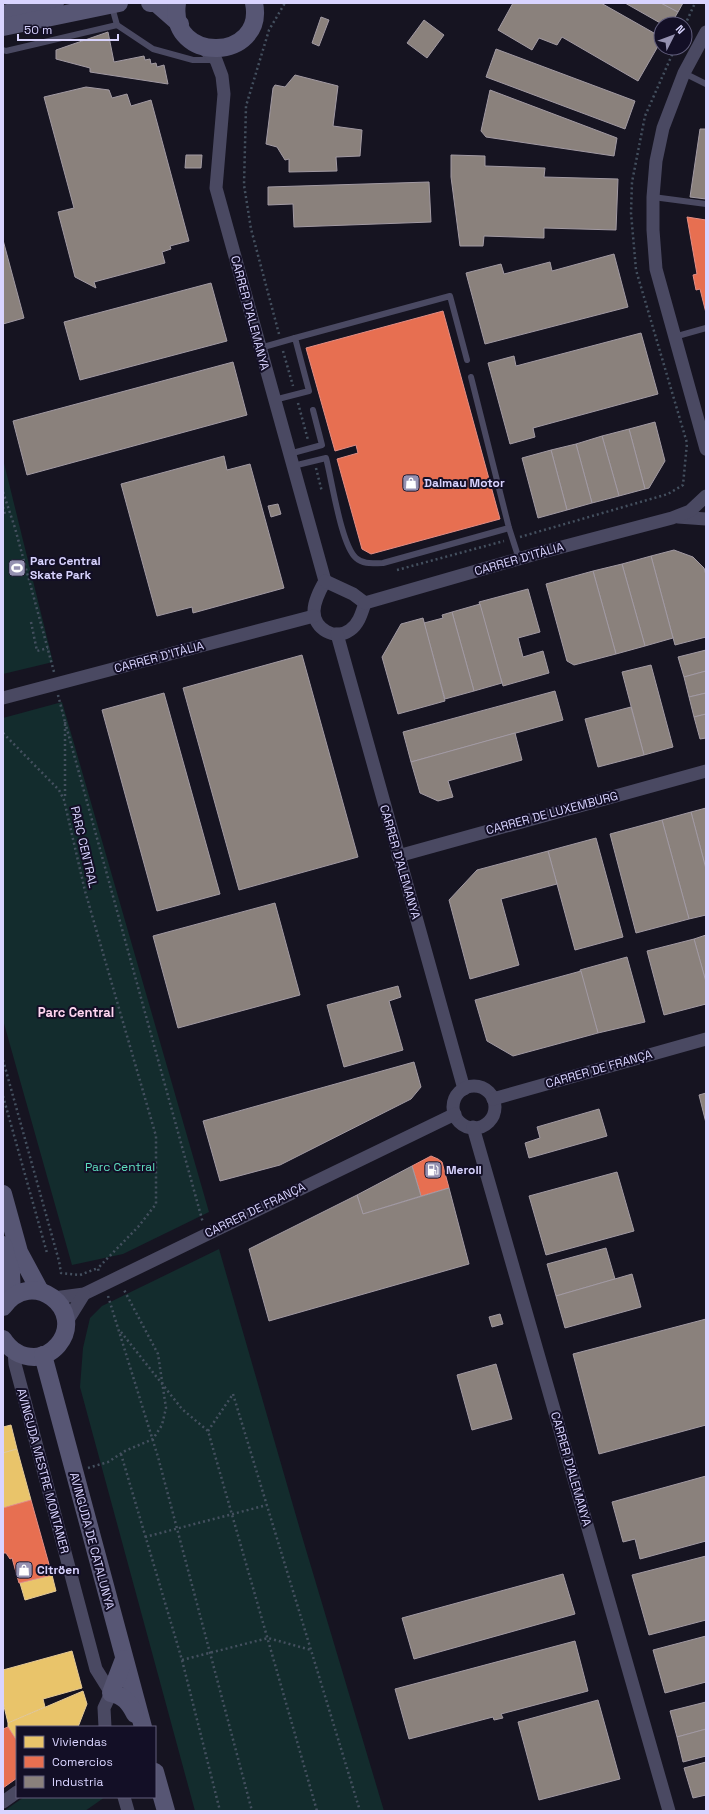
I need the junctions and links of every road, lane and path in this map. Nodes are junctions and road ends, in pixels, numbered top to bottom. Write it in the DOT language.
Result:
graph roads {
  1 [pos="55,3"];
  2 [pos="150,3"];
  3 [pos="177,3"];
  4 [pos="695,3"];
  5 [pos="116,4"];
  6 [pos="257,7"];
  7 [pos="3,14"];
  8 [pos="689,16"];
  9 [pos="180,24"];
  10 [pos="117,25"];
  11 [pos="3,27"];
  12 [pos="706,32"];
  13 [pos="202,46"];
  14 [pos="3,50"];
  15 [pos="216,60"];
  16 [pos="684,73"];
  17 [pos="706,84"];
  18 [pos="653,196"];
  19 [pos="706,204"];
  20 [pos="706,328"];
  21 [pos="674,337"];
  22 [pos="295,338"];
  23 [pos="260,348"];
  24 [pos="467,360"];
  25 [pos="471,377"];
  26 [pos="274,400"];
  27 [pos="313,410"];
  28 [pos="706,449"];
  29 [pos="291,460"];
  30 [pos="3,492"];
  31 [pos="706,496"];
  32 [pos="3,507"];
  33 [pos="3,515"];
  34 [pos="672,518"];
  35 [pos="706,519"];
  36 [pos="509,528"];
  37 [pos="518,558"];
  38 [pos="324,581"];
  39 [pos="365,603"];
  40 [pos="314,616"];
  41 [pos="31,622"];
  42 [pos="337,634"];
  43 [pos="48,648"];
  44 [pos="55,678"];
  45 [pos="3,698"];
  46 [pos="65,722"];
  47 [pos="3,734"];
  48 [pos="706,771"];
  49 [pos="64,800"];
  50 [pos="398,856"];
  51 [pos="706,1039"];
  52 [pos="3,1060"];
  53 [pos="464,1089"];
  54 [pos="3,1096"];
  55 [pos="493,1099"];
  56 [pos="454,1114"];
  57 [pos="474,1128"];
  58 [pos="3,1194"];
  59 [pos="206,1234"];
  60 [pos="3,1245"];
  61 [pos="47,1253"];
  62 [pos="98,1268"];
  63 [pos="119,1278"];
  64 [pos="104,1285"];
  65 [pos="47,1294"];
  66 [pos="84,1294"];
  67 [pos="8,1302"];
  68 [pos="66,1323"];
  69 [pos="119,1330"];
  70 [pos="8,1345"];
  71 [pos="43,1356"];
  72 [pos="164,1386"];
  73 [pos="208,1431"];
  74 [pos="153,1439"];
  75 [pos="121,1454"];
  76 [pos="74,1473"];
  77 [pos="267,1504"];
  78 [pos="232,1515"];
  79 [pos="177,1529"];
  80 [pos="146,1537"];
  81 [pos="268,1638"];
  82 [pos="311,1650"];
  83 [pos="210,1652"];
  84 [pos="124,1659"];
  85 [pos="182,1660"];
  86 [pos="111,1693"];
  87 [pos="105,1726"];
  88 [pos="141,1726"];
  89 [pos="142,1726"];
  90 [pos="156,1776"];
  91 [pos="16,1793"];
  92 [pos="3,1802"];
  93 [pos="166,1811"];
  94 [pos="220,1811"];
  95 [pos="252,1811"];
  96 [pos="317,1811"];
  97 [pos="360,1811"];
  98 [pos="669,1811"];
  1 -- 7 [label="street"];
  2 -- 9 [label="street"];
  3 -- 9 [label="street"];
  4 -- 8 [label="path"];
  5 -- 10 [label="lane"];
  5 -- 11 [label="street"];
  6 -- 13 [label="street"];
  9 -- 13 [label="street"];
  10 -- 14 [label="lane"];
  10 -- 15 [label="lane"];
  12 -- 16 [label="street"];
  13 -- 15 [label="street, CARRER D'ALEMANYA"];
  15 -- 23 [label="street, CARRER D'ALEMANYA"];
  16 -- 17 [label="lane"];
  16 -- 18 [label="street"];
  18 -- 19 [label="lane"];
  18 -- 21 [label="street"];
  20 -- 21 [label="lane"];
  21 -- 28 [label="street"];
  22 -- 23 [label="lane"];
  22 -- 24 [label="lane"];
  22 -- 26 [label="lane"];
  23 -- 26 [label="street, CARRER D'ALEMANYA"];
  25 -- 36 [label="lane"];
  26 -- 29 [label="street, CARRER D'ALEMANYA"];
  27 -- 29 [label="lane"];
  29 -- 36 [label="lane"];
  29 -- 38 [label="street, CARRER D'ALEMANYA"];
  30 -- 43 [label="path"];
  31 -- 34 [label="street, CARRER D'ITÀLIA"];
  32 -- 33 [label="path"];
  34 -- 35 [label="street, CARRER D'ITÀLIA"];
  34 -- 37 [label="street, CARRER D'ITÀLIA"];
  36 -- 37 [label="lane"];
  37 -- 39 [label="street, CARRER D'ITÀLIA"];
  38 -- 39 [label="street"];
  38 -- 40 [label="street"];
  39 -- 42 [label="street"];
  40 -- 42 [label="street"];
  40 -- 44 [label="street, CARRER D'ITÀLIA"];
  41 -- 43 [label="path"];
  42 -- 50 [label="street, CARRER D'ALEMANYA"];
  43 -- 44 [label="path"];
  44 -- 45 [label="street, CARRER D'ITÀLIA"];
  44 -- 46 [label="path"];
  46 -- 49 [label="path"];
  46 -- 59 [label="path"];
  47 -- 49 [label="path, PARC CENTRAL"];
  48 -- 50 [label="street, CARRER DE LUXEMBURG"];
  49 -- 62 [label="path, PARC CENTRAL"];
  50 -- 53 [label="street, CARRER D'ALEMANYA"];
  51 -- 55 [label="street, CARRER DE FRANÇA"];
  52 -- 62 [label="path"];
  53 -- 55 [label="street"];
  53 -- 56 [label="street"];
  54 -- 61 [label="path"];
  55 -- 57 [label="street"];
  56 -- 57 [label="street"];
  56 -- 59 [label="street, CARRER DE FRANÇA"];
  57 -- 98 [label="street, CARRER D'ALEMANYA"];
  58 -- 65 [label="street"];
  59 -- 63 [label="street, CARRER DE FRANÇA"];
  60 -- 67 [label="street"];
  62 -- 64 [label="path"];
  63 -- 64 [label="street, CARRER DE FRANÇA"];
  63 -- 72 [label="path"];
  64 -- 66 [label="street, CARRER DE FRANÇA"];
  64 -- 69 [label="path"];
  65 -- 66 [label="street, CARRER DE FRANÇA"];
  65 -- 67 [label="street"];
  65 -- 68 [label="street"];
  66 -- 68 [label="street"];
  68 -- 71 [label="street"];
  69 -- 72 [label="path"];
  69 -- 74 [label="path"];
  70 -- 71 [label="street"];
  70 -- 86 [label="street, AVINGUDA MESTRE MONTANER"];
  71 -- 76 [label="street, AVINGUDA DE CATALUNYA"];
  72 -- 73 [label="path"];
  72 -- 74 [label="path"];
  73 -- 77 [label="path"];
  73 -- 78 [label="path"];
  74 -- 75 [label="path"];
  74 -- 79 [label="path"];
  75 -- 76 [label="path"];
  75 -- 80 [label="path"];
  76 -- 84 [label="street, AVINGUDA DE CATALUNYA"];
  77 -- 78 [label="path"];
  77 -- 82 [label="path"];
  78 -- 79 [label="path"];
  78 -- 81 [label="path"];
  79 -- 80 [label="path"];
  79 -- 83 [label="path"];
  80 -- 85 [label="path"];
  81 -- 82 [label="path"];
  81 -- 83 [label="path"];
  81 -- 96 [label="path"];
  82 -- 97 [label="path"];
  83 -- 85 [label="path"];
  83 -- 95 [label="path"];
  84 -- 86 [label="street"];
  84 -- 89 [label="street, AVINGUDA DE CATALUNYA"];
  85 -- 94 [label="path"];
  86 -- 87 [label="street"];
  86 -- 88 [label="street"];
  90 -- 93 [label="street"];
  91 -- 92 [label="street"];
}
